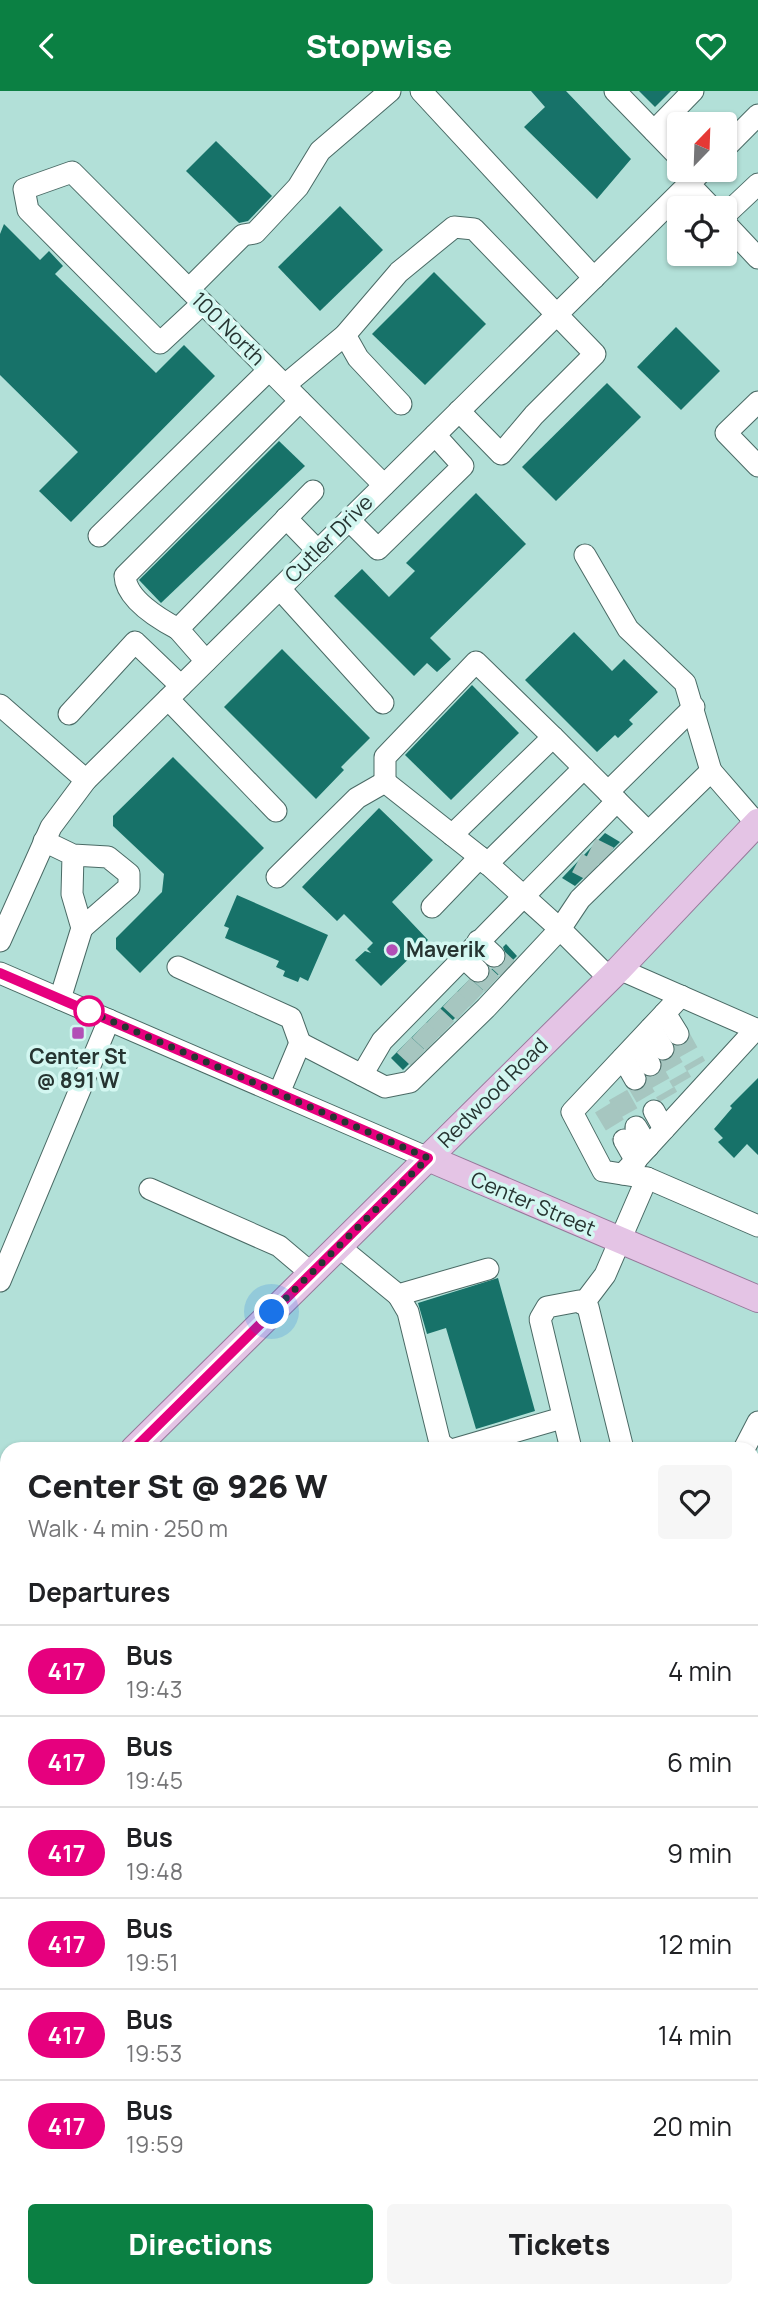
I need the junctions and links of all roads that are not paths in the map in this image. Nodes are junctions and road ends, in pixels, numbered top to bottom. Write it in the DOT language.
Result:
graph roads {
  1 [pos="390,91"];
  2 [pos="421,91"];
  3 [pos="615,91"];
  4 [pos="693,91"];
  5 [pos="758,115"];
  6 [pos="653,131"];
  7 [pos="737,136"];
  8 [pos="667,145"];
  9 [pos="688,182"];
  10 [pos="758,184"];
  11 [pos="737,204"];
  12 [pos="737,236"];
  13 [pos="758,258"];
  14 [pos="594,278"];
  15 [pos="196,296"];
  16 [pos="557,314"];
  17 [pos="345,335"];
  18 [pos="269,370"];
  19 [pos="285,386"];
  20 [pos="300,401"];
  21 [pos="758,402"];
  22 [pos="401,404"];
  23 [pos="459,411"];
  24 [pos="435,435"];
  25 [pos="758,467"];
  26 [pos="384,485"];
  27 [pos="313,491"];
  28 [pos="286,518"];
  29 [pos="349,520"];
  30 [pos="99,536"];
  31 [pos="318,551"];
  32 [pos="585,555"];
  33 [pos="280,589"];
  34 [pos="178,629"];
  35 [pos="206,661"];
  36 [pos="175,693"];
  37 [pos="383,703"];
  38 [pos="0,705"];
  39 [pos="694,706"];
  40 [pos="69,714"];
  41 [pos="553,737"];
  42 [pos="584,768"];
  43 [pos="711,771"];
  44 [pos="86,780"];
  45 [pos="385,782"];
  46 [pos="613,796"];
  47 [pos="276,811"];
  48 [pos="757,823"];
  49 [pos="648,832"];
  50 [pos="452,835"];
  51 [pos="44,841"];
  52 [pos="74,855"];
  53 [pos="591,859"];
  54 [pos="484,861"];
  55 [pos="277,877"];
  56 [pos="522,895"];
  57 [pos="432,907"];
  58 [pos="82,928"];
  59 [pos="559,929"];
  60 [pos="0,941"];
  61 [pos="178,967"];
  62 [pos="0,973"];
  63 [pos="614,974"];
  64 [pos="477,983"];
  65 [pos="681,996"];
  66 [pos="60,999"];
  67 [pos="108,1020"];
  68 [pos="757,1030"];
  69 [pos="425,1035"];
  70 [pos="644,1035"];
  71 [pos="300,1043"];
  72 [pos="362,1075"];
  73 [pos="279,1093"];
  74 [pos="630,1134"];
  75 [pos="428,1158"];
  76 [pos="638,1165"];
  77 [pos="150,1189"];
  78 [pos="758,1226"];
  79 [pos="620,1242"];
  80 [pos="338,1246"];
  81 [pos="488,1269"];
  82 [pos="311,1273"];
  83 [pos="0,1282"];
  84 [pos="398,1295"];
  85 [pos="758,1299"];
  86 [pos="583,1304"];
  87 [pos="562,1418"];
  88 [pos="758,1422"];
  89 [pos="141,1442"];
  90 [pos="440,1442"];
  91 [pos="479,1442"];
  92 [pos="569,1442"];
  93 [pos="621,1442"];
  94 [pos="748,1442"];
  1 -- 15 [label="street"];
  2 -- 14 [label="street"];
  3 -- 6 [label="street"];
  4 -- 6 [label="street"];
  5 -- 7 [label="street"];
  6 -- 8 [label="street"];
  9 -- 14 [label="street, Cutler Drive"];
  10 -- 11 [label="street"];
  12 -- 13 [label="street"];
  14 -- 16 [label="street, Cutler Drive"];
  15 -- 15 [label="street, 100 North"];
  15 -- 18 [label="street, 100 North"];
  16 -- 17 [label="street"];
  16 -- 23 [label="street, Cutler Drive"];
  16 -- 23 [label="street"];
  17 -- 19 [label="street"];
  17 -- 22 [label="street"];
  18 -- 19 [label="street, 100 North"];
  18 -- 30 [label="street"];
  19 -- 20 [label="street, 100 North"];
  20 -- 26 [label="street, 100 North"];
  20 -- 34 [label="street"];
  21 -- 25 [label="street"];
  23 -- 24 [label="street, Cutler Drive"];
  24 -- 26 [label="street, Cutler Drive"];
  24 -- 29 [label="street"];
  26 -- 29 [label="street, Cutler Drive"];
  27 -- 28 [label="street"];
  28 -- 31 [label="street"];
  28 -- 34 [label="street"];
  29 -- 31 [label="street, Cutler Drive"];
  31 -- 33 [label="street, Cutler Drive"];
  32 -- 39 [label="street"];
  33 -- 35 [label="street, Cutler Drive"];
  33 -- 37 [label="street"];
  34 -- 35 [label="street"];
  35 -- 36 [label="street, Cutler Drive"];
  36 -- 40 [label="street"];
  36 -- 44 [label="street, Cutler Drive"];
  36 -- 47 [label="street"];
  38 -- 44 [label="street"];
  39 -- 43 [label="street"];
  39 -- 46 [label="street"];
  41 -- 42 [label="street"];
  41 -- 45 [label="street"];
  41 -- 50 [label="street"];
  42 -- 46 [label="street"];
  42 -- 54 [label="street"];
  43 -- 48 [label="street"];
  43 -- 49 [label="street"];
  44 -- 51 [label="street, Cutler Drive"];
  45 -- 50 [label="street"];
  45 -- 55 [label="street"];
  46 -- 49 [label="street"];
  46 -- 53 [label="street"];
  48 -- 63 [label="main road, Redwood Road"];
  49 -- 53 [label="street"];
  50 -- 54 [label="street"];
  51 -- 52 [label="street"];
  51 -- 60 [label="street, Cutler Drive"];
  52 -- 58 [label="street"];
  52 -- 58 [label="street"];
  53 -- 56 [label="street"];
  53 -- 59 [label="street"];
  54 -- 56 [label="street"];
  54 -- 57 [label="street"];
  56 -- 59 [label="street"];
  56 -- 64 [label="street"];
  58 -- 66 [label="street"];
  59 -- 63 [label="street"];
  59 -- 64 [label="street"];
  61 -- 71 [label="street"];
  62 -- 66 [label="street, Center Street"];
  63 -- 65 [label="street"];
  63 -- 75 [label="main road, Redwood Road"];
  64 -- 69 [label="street"];
  64 -- 69 [label="street"];
  65 -- 68 [label="street"];
  65 -- 70 [label="street"];
  66 -- 67 [label="street, Center Street"];
  67 -- 73 [label="street, Center Street"];
  67 -- 83 [label="street"];
  68 -- 76 [label="street"];
  69 -- 72 [label="street"];
  69 -- 72 [label="street"];
  70 -- 70 [label="street"];
  70 -- 76 [label="street"];
  71 -- 72 [label="street"];
  71 -- 73 [label="street"];
  73 -- 75 [label="street, Center Street"];
  74 -- 76 [label="street"];
  75 -- 79 [label="main road, Center Street"];
  75 -- 80 [label="main road, Redwood Road"];
  76 -- 78 [label="street"];
  76 -- 79 [label="street"];
  77 -- 82 [label="street"];
  79 -- 85 [label="main road, Center Street"];
  79 -- 86 [label="street"];
  80 -- 82 [label="main road, Redwood Road"];
  80 -- 84 [label="street"];
  81 -- 84 [label="street"];
  82 -- 89 [label="main road, Redwood Road"];
  84 -- 90 [label="street"];
  86 -- 87 [label="street"];
  86 -- 93 [label="street"];
  87 -- 91 [label="street"];
  87 -- 92 [label="street"];
  88 -- 94 [label="street"];
}
